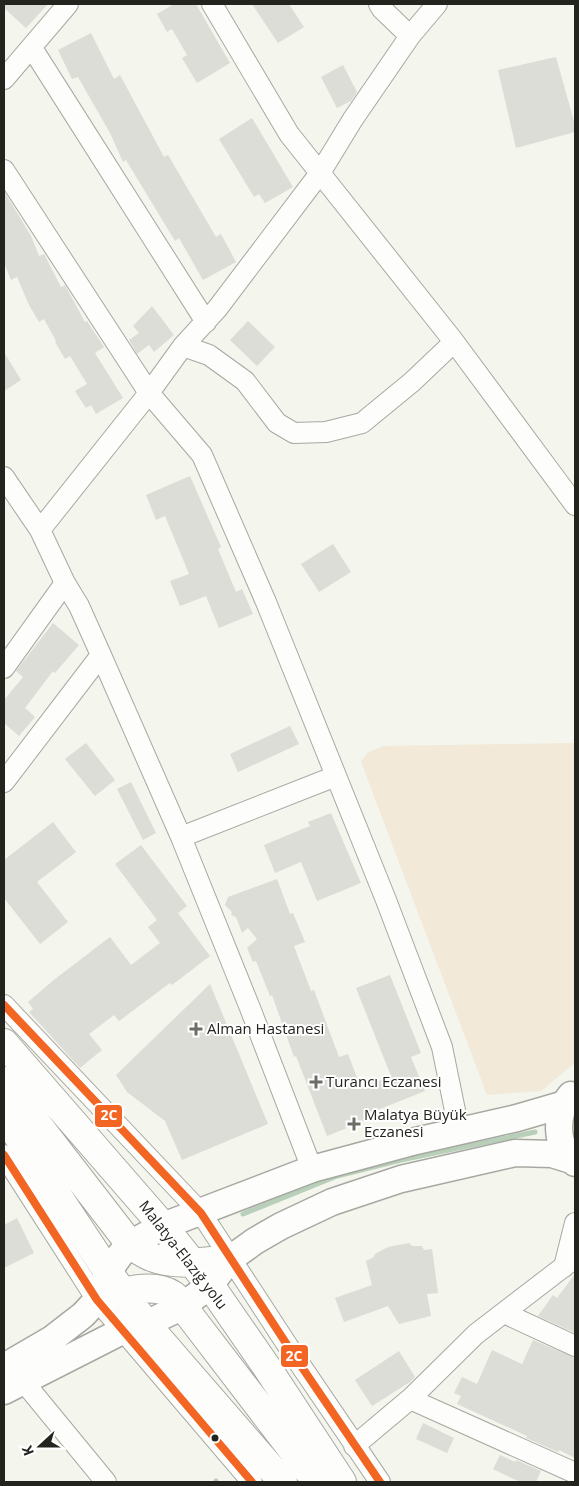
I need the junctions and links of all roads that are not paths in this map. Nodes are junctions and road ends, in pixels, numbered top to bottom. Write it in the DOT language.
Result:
graph roads {
  1 [pos="68,4"];
  2 [pos="212,4"];
  3 [pos="379,4"];
  4 [pos="438,4"];
  5 [pos="410,36"];
  6 [pos="32,48"];
  7 [pos="4,79"];
  8 [pos="4,170"];
  9 [pos="320,173"];
  10 [pos="206,322"];
  11 [pos="454,342"];
  12 [pos="183,346"];
  13 [pos="149,394"];
  14 [pos="4,477"];
  15 [pos="575,505"];
  16 [pos="40,530"];
  17 [pos="65,583"];
  18 [pos="101,655"];
  19 [pos="4,668"];
  20 [pos="336,776"];
  21 [pos="4,782"];
  22 [pos="181,837"];
  23 [pos="4,1005"];
  24 [pos="4,1043"];
  25 [pos="4,1081"];
  26 [pos="570,1097"];
  27 [pos="4,1115"];
  28 [pos="459,1130"];
  29 [pos="4,1155"];
  30 [pos="573,1162"];
  31 [pos="312,1169"];
  32 [pos="201,1213"];
  33 [pos="158,1220"];
  34 [pos="575,1223"];
  35 [pos="127,1241"];
  36 [pos="230,1259"];
  37 [pos="192,1262"];
  38 [pos="570,1263"];
  39 [pos="210,1285"];
  40 [pos="109,1288"];
  41 [pos="186,1311"];
  42 [pos="504,1312"];
  43 [pos="143,1332"];
  44 [pos="575,1346"];
  45 [pos="10,1375"];
  46 [pos="410,1399"];
  47 [pos="354,1446"];
  48 [pos="575,1473"];
  49 [pos="106,1482"];
  50 [pos="252,1482"];
  51 [pos="283,1482"];
  52 [pos="317,1482"];
  53 [pos="342,1482"];
  54 [pos="380,1482"];
  1 -- 6 [label="street"];
  2 -- 9 [label="street"];
  3 -- 5 [label="street"];
  4 -- 5 [label="street"];
  5 -- 9 [label="street"];
  6 -- 7 [label="street"];
  6 -- 10 [label="street"];
  8 -- 13 [label="street"];
  9 -- 10 [label="street"];
  9 -- 11 [label="street"];
  10 -- 12 [label="street"];
  11 -- 12 [label="street"];
  11 -- 15 [label="street"];
  12 -- 13 [label="street"];
  13 -- 16 [label="street"];
  13 -- 20 [label="street"];
  14 -- 16 [label="street"];
  16 -- 17 [label="street"];
  17 -- 18 [label="street"];
  17 -- 19 [label="street"];
  18 -- 21 [label="street"];
  18 -- 22 [label="street"];
  20 -- 22 [label="street"];
  20 -- 28 [label="street"];
  22 -- 31 [label="street"];
  23 -- 32 [label="street"];
  24 -- 33 [label="highway, Malatya-Elazığ yolu"];
  25 -- 35 [label="highway"];
  26 -- 28 [label="main road"];
  26 -- 30 [label="main road"];
  27 -- 40 [label="highway"];
  28 -- 31 [label="main road"];
  29 -- 40 [label="street"];
  30 -- 36 [label="main road"];
  31 -- 32 [label="main road"];
  32 -- 33 [label="main road"];
  32 -- 36 [label="street"];
  33 -- 35 [label="highway"];
  33 -- 37 [label="highway, Malatya-Elazığ yolu"];
  34 -- 38 [label="street"];
  35 -- 37 [label="highway"];
  35 -- 40 [label="main road"];
  36 -- 37 [label="highway"];
  36 -- 39 [label="main road"];
  36 -- 47 [label="street"];
  37 -- 39 [label="highway, Malatya-Elazığ yolu"];
  38 -- 42 [label="street"];
  39 -- 41 [label="main road"];
  39 -- 53 [label="highway, Malatya-Elazığ yolu"];
  40 -- 41 [label="highway"];
  40 -- 43 [label="highway"];
  40 -- 45 [label="main road"];
  41 -- 43 [label="highway"];
  41 -- 52 [label="highway"];
  42 -- 44 [label="street"];
  42 -- 46 [label="street"];
  43 -- 45 [label="main road"];
  43 -- 50 [label="street"];
  43 -- 51 [label="highway"];
  45 -- 49 [label="street"];
  46 -- 47 [label="street"];
  46 -- 48 [label="street"];
  47 -- 54 [label="street"];
}
